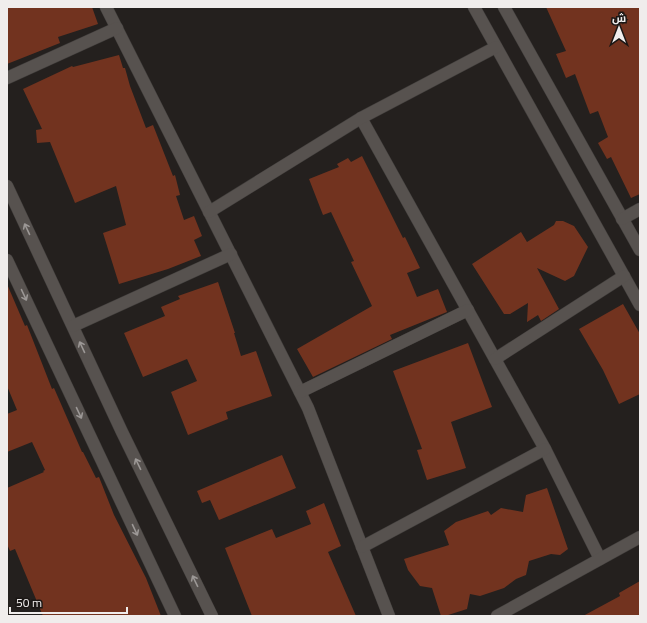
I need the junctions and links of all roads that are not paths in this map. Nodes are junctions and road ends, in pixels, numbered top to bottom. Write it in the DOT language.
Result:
graph roads {
  1 [pos="106,7"];
  2 [pos="474,7"];
  3 [pos="504,7"];
  4 [pos="117,28"];
  5 [pos="496,46"];
  6 [pos="7,78"];
  7 [pos="361,118"];
  8 [pos="7,186"];
  9 [pos="640,209"];
  10 [pos="210,212"];
  11 [pos="622,219"];
  12 [pos="640,250"];
  13 [pos="231,254"];
  14 [pos="7,260"];
  15 [pos="624,276"];
  16 [pos="640,305"];
  17 [pos="468,310"];
  18 [pos="73,326"];
  19 [pos="495,359"];
  20 [pos="300,392"];
  21 [pos="545,450"];
  22 [pos="640,537"];
  23 [pos="362,547"];
  24 [pos="600,559"];
  25 [pos="175,616"];
  26 [pos="212,616"];
  27 [pos="389,616"];
  28 [pos="497,616"];
  1 -- 4 [label="street"];
  2 -- 5 [label="street"];
  3 -- 11 [label="street"];
  4 -- 6 [label="street"];
  4 -- 10 [label="street"];
  5 -- 7 [label="street"];
  5 -- 15 [label="street"];
  7 -- 10 [label="street"];
  7 -- 17 [label="street"];
  18 -- 8 [label="street, one-way"];
  9 -- 11 [label="street"];
  10 -- 13 [label="street"];
  11 -- 12 [label="street"];
  13 -- 18 [label="street"];
  13 -- 20 [label="street"];
  14 -- 25 [label="street, one-way"];
  15 -- 16 [label="street"];
  15 -- 19 [label="street"];
  17 -- 19 [label="street"];
  17 -- 20 [label="street"];
  26 -- 18 [label="street, one-way"];
  19 -- 21 [label="street"];
  20 -- 23 [label="street"];
  21 -- 23 [label="street"];
  21 -- 24 [label="street"];
  22 -- 24 [label="street"];
  23 -- 27 [label="street"];
  24 -- 28 [label="street"];
}
